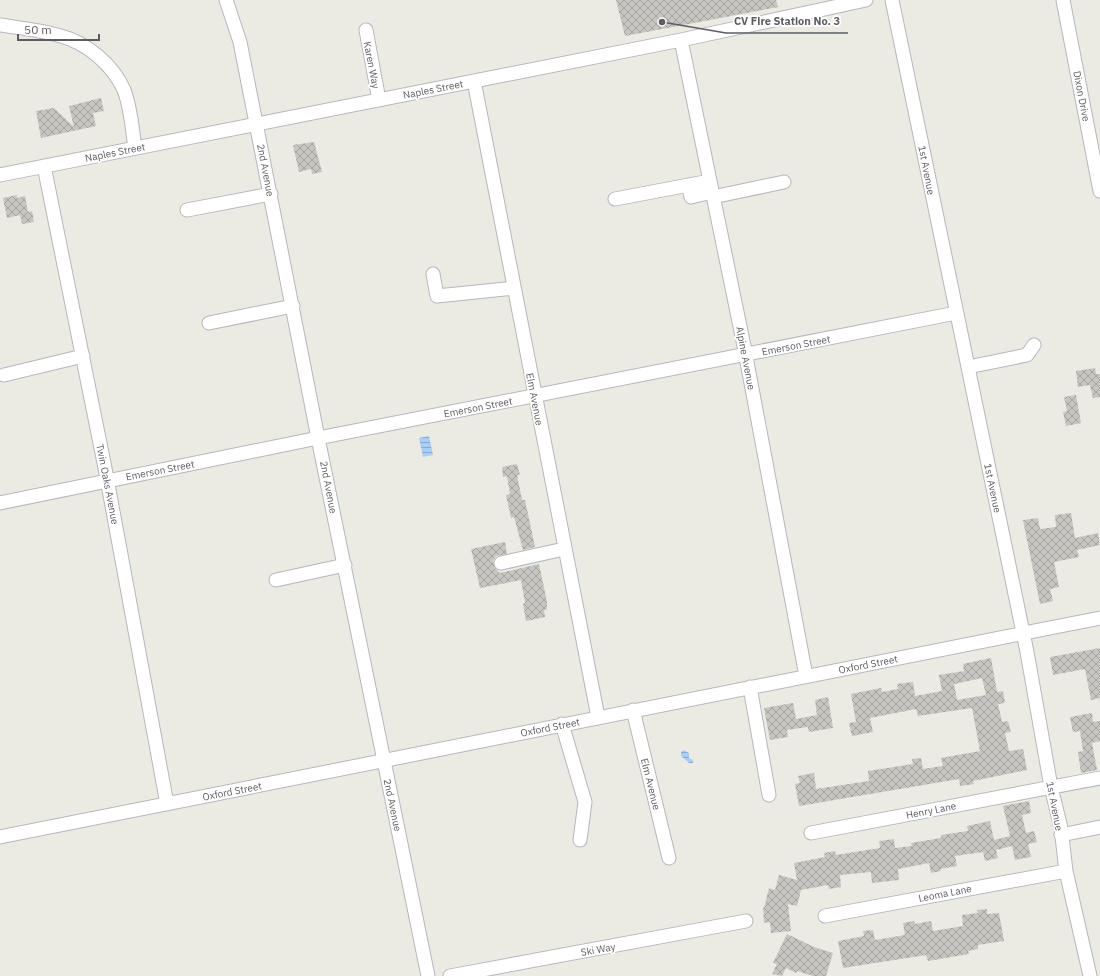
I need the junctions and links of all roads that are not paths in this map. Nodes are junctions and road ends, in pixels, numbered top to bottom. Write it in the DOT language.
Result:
graph roads {
  1 [pos="226,0"];
  2 [pos="866,0"];
  3 [pos="892,0"];
  4 [pos="1063,0"];
  5 [pos="0,25"];
  6 [pos="366,30"];
  7 [pos="681,40"];
  8 [pos="474,81"];
  9 [pos="379,100"];
  10 [pos="256,124"];
  11 [pos="135,148"];
  12 [pos="44,166"];
  13 [pos="0,175"];
  14 [pos="784,182"];
  15 [pos="712,190"];
  16 [pos="1100,191"];
  17 [pos="270,194"];
  18 [pos="615,199"];
  19 [pos="187,210"];
  20 [pos="433,274"];
  21 [pos="514,288"];
  22 [pos="293,306"];
  23 [pos="956,313"];
  24 [pos="209,323"];
  25 [pos="1034,345"];
  26 [pos="745,355"];
  27 [pos="83,356"];
  28 [pos="968,368"];
  29 [pos="4,375"];
  30 [pos="534,396"];
  31 [pos="318,438"];
  32 [pos="107,481"];
  33 [pos="0,503"];
  34 [pos="564,548"];
  35 [pos="501,563"];
  36 [pos="344,566"];
  37 [pos="276,580"];
  38 [pos="1100,618"];
  39 [pos="1023,633"];
  40 [pos="806,676"];
  41 [pos="750,687"];
  42 [pos="633,710"];
  43 [pos="598,717"];
  44 [pos="562,724"];
  45 [pos="384,760"];
  46 [pos="1100,778"];
  47 [pos="1051,787"];
  48 [pos="769,795"];
  49 [pos="167,804"];
  50 [pos="1100,827"];
  51 [pos="811,833"];
  52 [pos="1061,835"];
  53 [pos="0,837"];
  54 [pos="580,840"];
  55 [pos="669,858"];
  56 [pos="1066,871"];
  57 [pos="825,916"];
  58 [pos="746,921"];
  59 [pos="428,976"];
  60 [pos="450,976"];
  61 [pos="1090,976"];
  1 -- 10 [label="street, 2nd Avenue"];
  2 -- 7 [label="street, Naples Street"];
  3 -- 23 [label="street, 1st Avenue"];
  4 -- 16 [label="street, Dixon Drive"];
  5 -- 11 [label="street"];
  6 -- 9 [label="street, Karen Way"];
  7 -- 8 [label="street, Naples Street"];
  7 -- 15 [label="street, Alpine Avenue"];
  8 -- 9 [label="street, Naples Street"];
  8 -- 21 [label="street, Elm Avenue"];
  9 -- 10 [label="street, Naples Street"];
  10 -- 11 [label="street, Naples Street"];
  10 -- 17 [label="street, 2nd Avenue"];
  11 -- 12 [label="street, Naples Street"];
  12 -- 13 [label="street, Naples Street"];
  12 -- 27 [label="street, Twin Oaks Avenue"];
  14 -- 15 [label="street"];
  15 -- 18 [label="street"];
  15 -- 26 [label="street, Alpine Avenue"];
  17 -- 19 [label="street"];
  17 -- 22 [label="street, 2nd Avenue"];
  20 -- 21 [label="street"];
  21 -- 30 [label="street, Elm Avenue"];
  22 -- 24 [label="street"];
  22 -- 31 [label="street, 2nd Avenue"];
  23 -- 26 [label="street, Emerson Street"];
  23 -- 28 [label="street, 1st Avenue"];
  25 -- 28 [label="street"];
  26 -- 30 [label="street, Emerson Street"];
  26 -- 40 [label="street, Alpine Avenue"];
  27 -- 29 [label="street"];
  27 -- 32 [label="street, Twin Oaks Avenue"];
  28 -- 39 [label="street, 1st Avenue"];
  30 -- 31 [label="street, Emerson Street"];
  30 -- 34 [label="street, Elm Avenue"];
  31 -- 32 [label="street, Emerson Street"];
  31 -- 36 [label="street, 2nd Avenue"];
  32 -- 33 [label="street, Emerson Street"];
  32 -- 49 [label="street, Twin Oaks Avenue"];
  34 -- 35 [label="street"];
  34 -- 43 [label="street, Elm Avenue"];
  36 -- 37 [label="street"];
  36 -- 45 [label="street, 2nd Avenue"];
  38 -- 39 [label="street, Oxford Street"];
  39 -- 40 [label="street, Oxford Street"];
  39 -- 47 [label="street, 1st Avenue"];
  40 -- 41 [label="street, Oxford Street"];
  41 -- 42 [label="street, Oxford Street"];
  41 -- 48 [label="street"];
  42 -- 43 [label="street, Oxford Street"];
  42 -- 55 [label="street, Elm Avenue"];
  43 -- 44 [label="street, Oxford Street"];
  44 -- 45 [label="street, Oxford Street"];
  44 -- 54 [label="street"];
  45 -- 49 [label="street, Oxford Street"];
  45 -- 59 [label="street, 2nd Avenue"];
  46 -- 47 [label="street, Henry Lane"];
  47 -- 51 [label="street, Henry Lane"];
  47 -- 52 [label="street, 1st Avenue"];
  49 -- 53 [label="street, Oxford Street"];
  50 -- 52 [label="street"];
  52 -- 56 [label="street, 1st Avenue"];
  56 -- 57 [label="street, Leoma Lane"];
  56 -- 61 [label="street, 1st Avenue"];
  58 -- 60 [label="street, Ski Way"];
}
